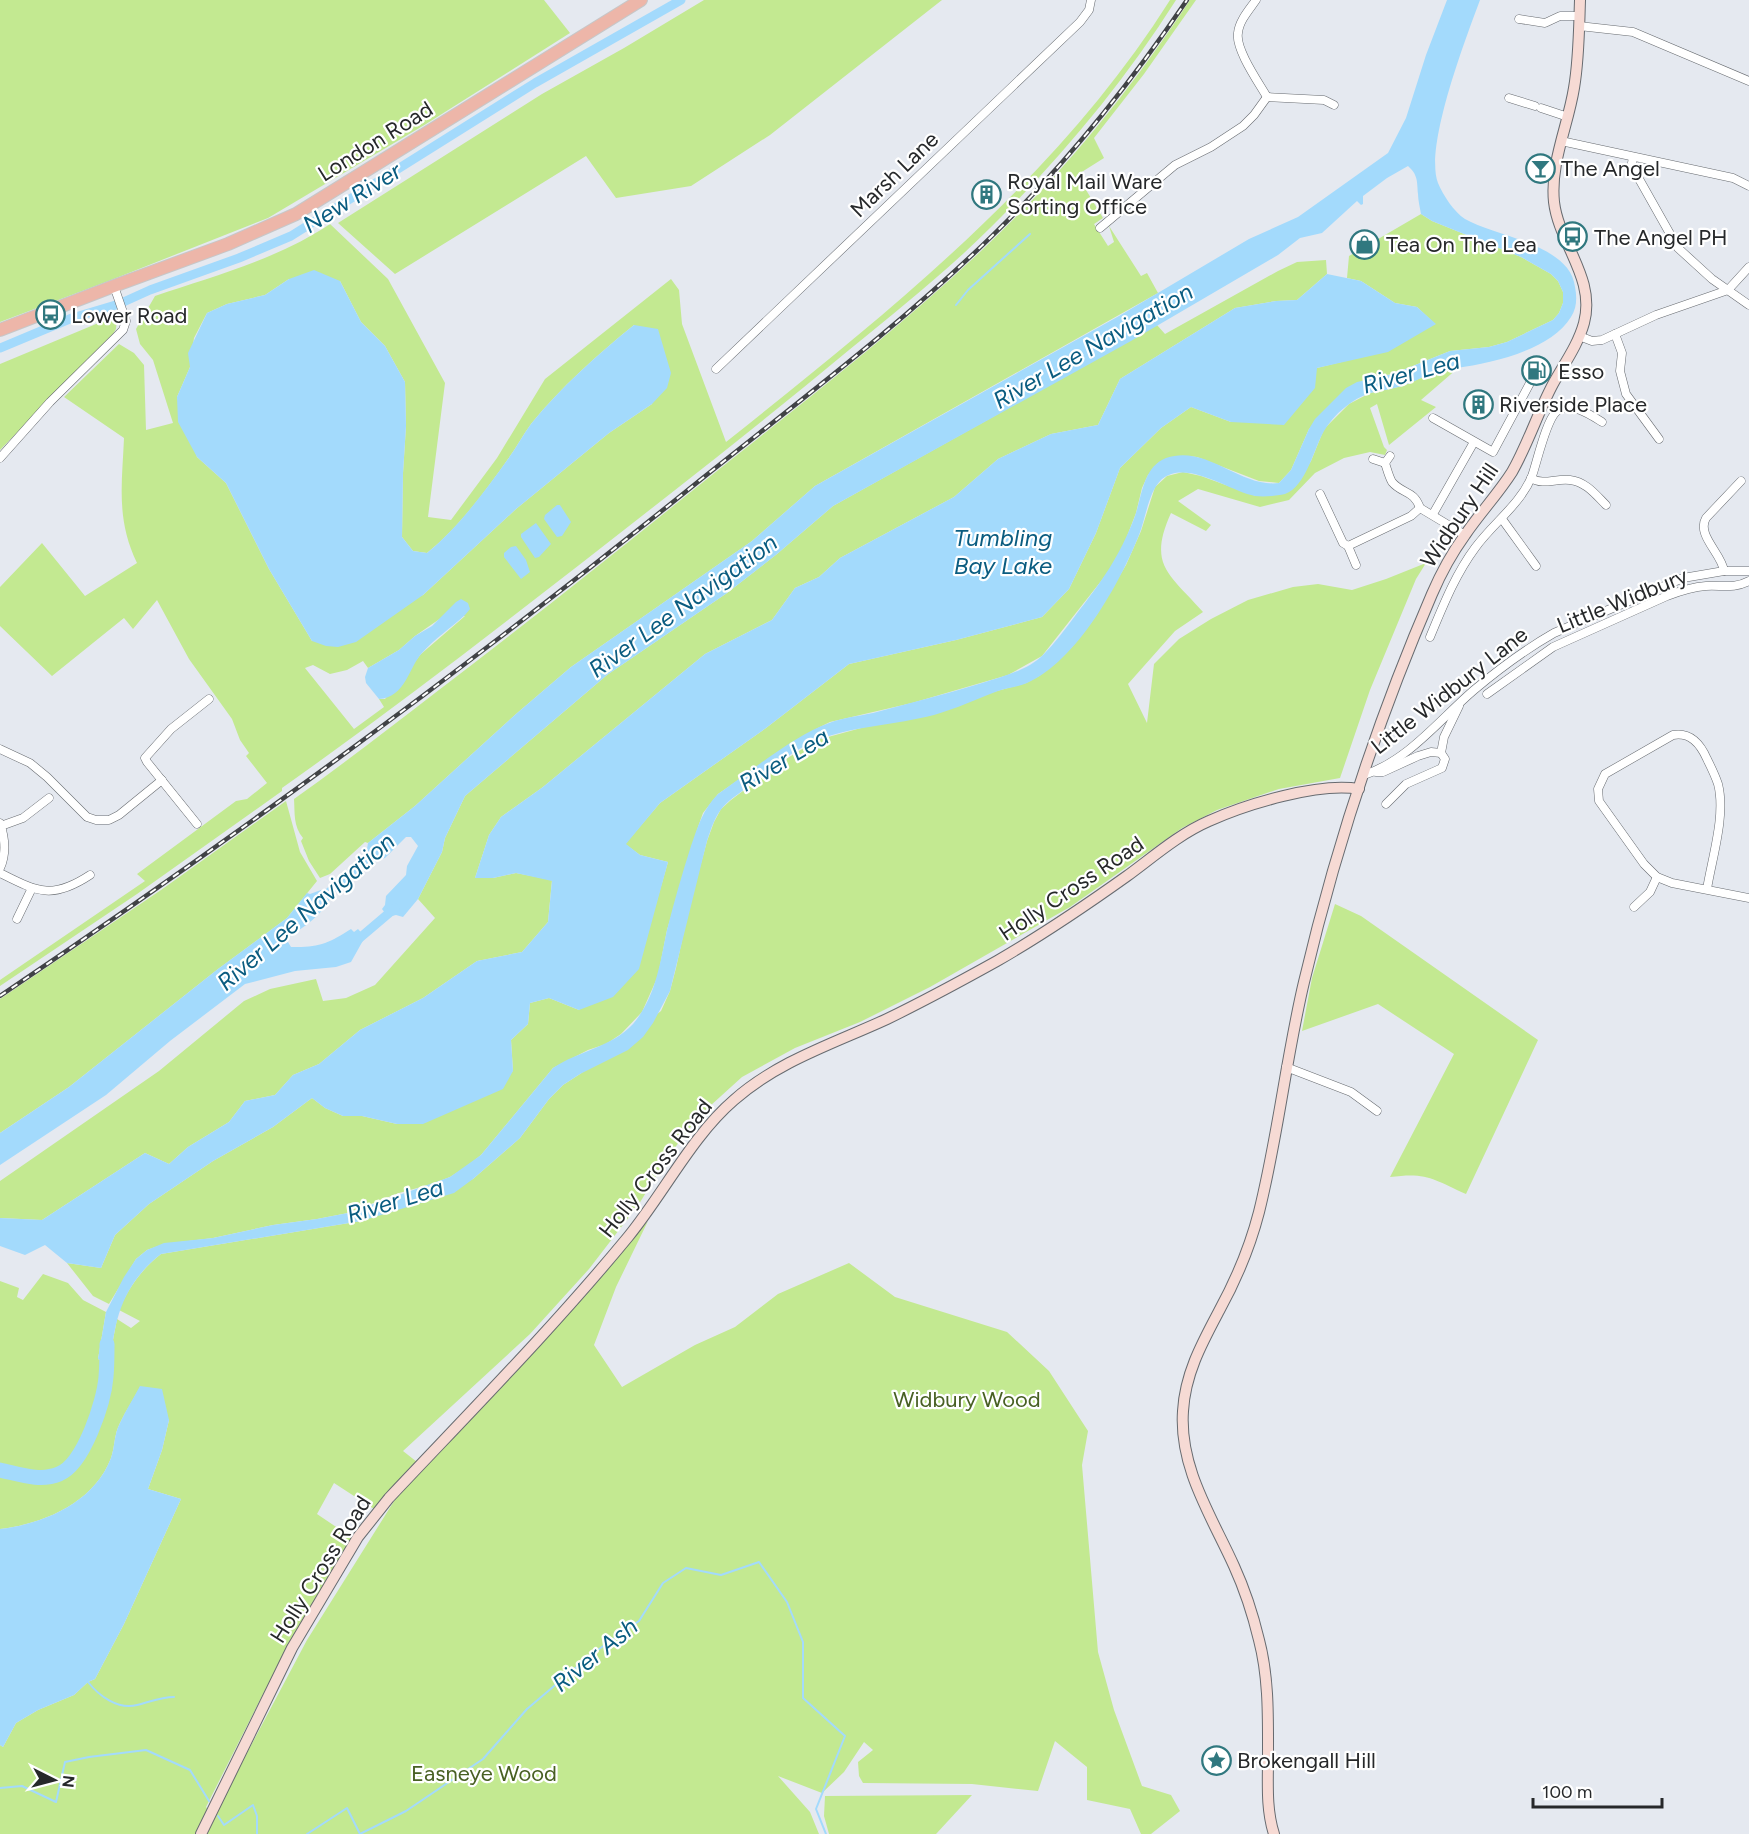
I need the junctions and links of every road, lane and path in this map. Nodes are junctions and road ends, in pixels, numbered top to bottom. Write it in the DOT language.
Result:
graph roads {
  1 [pos="641,0"];
  2 [pos="1091,0"];
  3 [pos="1256,0"];
  4 [pos="1580,0"];
  5 [pos="1519,19"];
  6 [pos="1579,21"];
  7 [pos="1749,81"];
  8 [pos="1267,97"];
  9 [pos="1509,98"];
  10 [pos="1334,105"];
  11 [pos="1568,117"];
  12 [pos="1561,141"];
  13 [pos="1633,156"];
  14 [pos="1749,186"];
  15 [pos="1100,228"];
  16 [pos="1749,267"];
  17 [pos="1728,290"];
  18 [pos="116,292"];
  19 [pos="1749,305"];
  20 [pos="0,330"];
  21 [pos="1615,334"];
  22 [pos="1579,336"];
  23 [pos="716,369"];
  24 [pos="1530,383"];
  25 [pos="1433,418"];
  26 [pos="1602,422"];
  27 [pos="1659,439"];
  28 [pos="1474,442"];
  29 [pos="1522,450"];
  30 [pos="1390,456"];
  31 [pos="1538,457"];
  32 [pos="0,458"];
  33 [pos="1373,459"];
  34 [pos="1385,463"];
  35 [pos="1531,478"];
  36 [pos="1741,481"];
  37 [pos="1320,494"];
  38 [pos="1606,504"];
  39 [pos="1420,508"];
  40 [pos="1433,514"];
  41 [pos="1502,519"];
  42 [pos="1465,535"];
  43 [pos="1348,546"];
  44 [pos="1356,566"];
  45 [pos="1536,566"];
  46 [pos="1724,571"];
  47 [pos="1749,571"];
  48 [pos="1749,581"];
  49 [pos="1430,637"];
  50 [pos="1487,694"];
  51 [pos="209,699"];
  52 [pos="1461,702"];
  53 [pos="0,749"];
  54 [pos="1441,753"];
  55 [pos="1370,773"];
  56 [pos="162,780"];
  57 [pos="1359,789"];
  58 [pos="49,798"];
  59 [pos="1386,804"];
  60 [pos="197,824"];
  61 [pos="1,825"];
  62 [pos="0,871"];
  63 [pos="90,875"];
  64 [pos="1657,877"];
  65 [pos="32,888"];
  66 [pos="1707,889"];
  67 [pos="1749,898"];
  68 [pos="1634,907"];
  69 [pos="17,919"];
  70 [pos="1286,1067"];
  71 [pos="1377,1111"];
  72 [pos="201,1834"];
  73 [pos="1274,1834"];
  1 -- 18 [label="main road, London Road"];
  2 -- 23 [label="street, Marsh Lane"];
  3 -- 8 [label="street"];
  4 -- 6 [label="main road, Widbury Hill"];
  5 -- 6 [label="street"];
  6 -- 7 [label="street"];
  6 -- 11 [label="main road, Widbury Hill"];
  8 -- 10 [label="street"];
  8 -- 15 [label="street"];
  9 -- 11 [label="street"];
  11 -- 12 [label="main road, Widbury Hill"];
  12 -- 13 [label="street"];
  12 -- 22 [label="main road, Widbury Hill"];
  13 -- 14 [label="street"];
  13 -- 17 [label="street"];
  16 -- 17 [label="street"];
  17 -- 19 [label="street"];
  17 -- 21 [label="street"];
  18 -- 20 [label="main road, London Road"];
  18 -- 32 [label="street"];
  21 -- 22 [label="street"];
  21 -- 27 [label="street"];
  22 -- 29 [label="main road, Widbury Hill"];
  24 -- 28 [label="street"];
  25 -- 28 [label="street"];
  26 -- 31 [label="street"];
  28 -- 40 [label="street"];
  29 -- 31 [label="street"];
  29 -- 42 [label="main road, Widbury Hill"];
  30 -- 34 [label="street"];
  31 -- 35 [label="street"];
  33 -- 34 [label="street"];
  34 -- 39 [label="street"];
  35 -- 38 [label="street"];
  35 -- 41 [label="street"];
  36 -- 46 [label="street"];
  37 -- 43 [label="street"];
  39 -- 40 [label="street"];
  39 -- 43 [label="street"];
  40 -- 42 [label="street"];
  41 -- 45 [label="street"];
  41 -- 49 [label="street"];
  42 -- 55 [label="main road, Widbury Hill"];
  43 -- 44 [label="street"];
  46 -- 47 [label="street, Little Widbury Lane"];
  46 -- 52 [label="street, Little Widbury Lane"];
  48 -- 50 [label="street, Little Widbury"];
  51 -- 56 [label="street"];
  52 -- 54 [label="street"];
  52 -- 55 [label="street, Little Widbury Lane"];
  53 -- 56 [label="street"];
  54 -- 55 [label="street"];
  54 -- 59 [label="street"];
  55 -- 57 [label="main road, Widbury Hill"];
  56 -- 60 [label="street"];
  57 -- 70 [label="main road, Widbury Hill"];
  57 -- 72 [label="main road, Holly Cross Road"];
  58 -- 61 [label="street"];
  61 -- 62 [label="street"];
  62 -- 65 [label="street"];
  63 -- 65 [label="street"];
  64 -- 66 [label="street"];
  64 -- 66 [label="street"];
  64 -- 68 [label="street"];
  65 -- 69 [label="street"];
  66 -- 67 [label="street"];
  70 -- 71 [label="street"];
  70 -- 73 [label="main road, Widbury Hill"];
}
